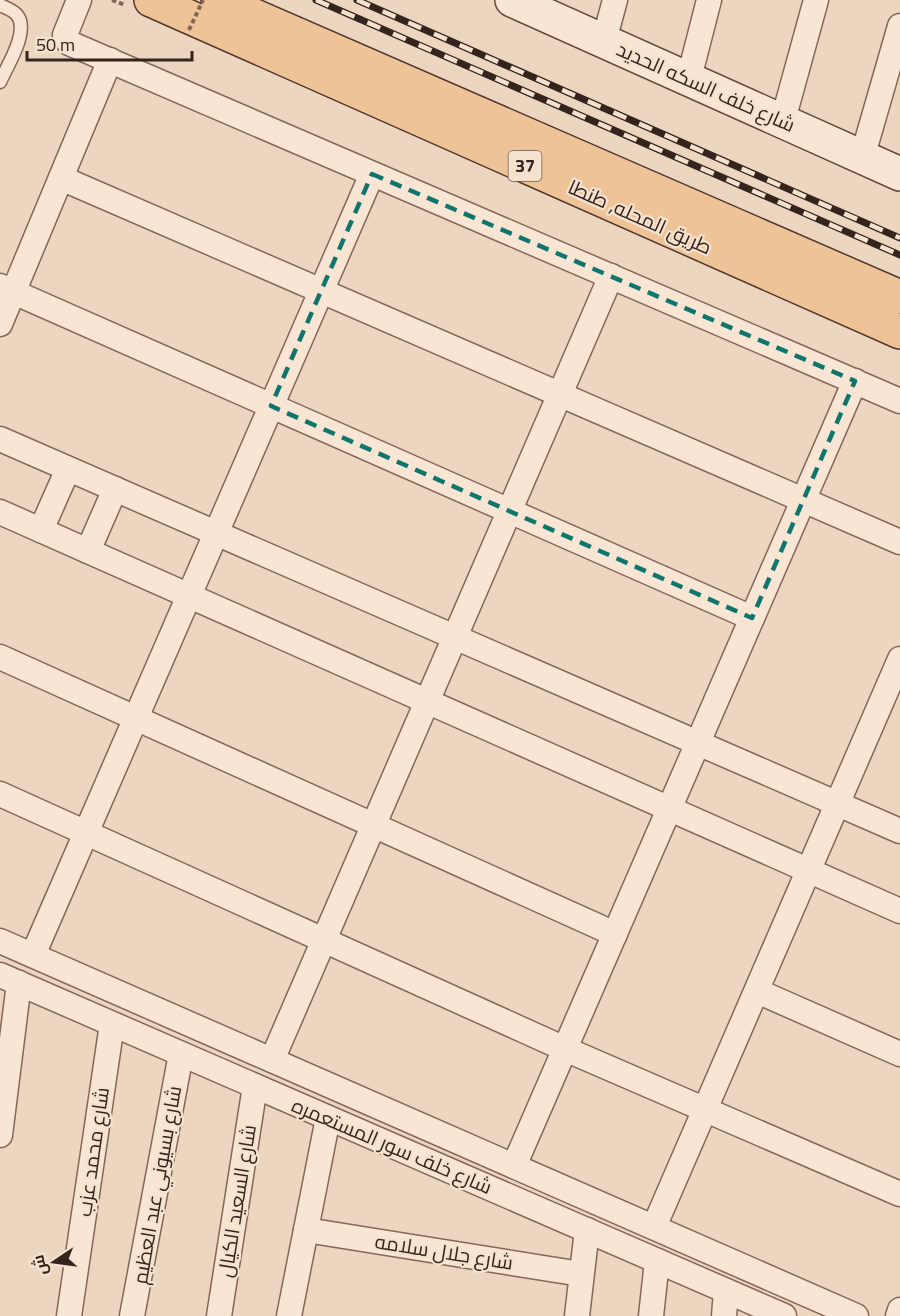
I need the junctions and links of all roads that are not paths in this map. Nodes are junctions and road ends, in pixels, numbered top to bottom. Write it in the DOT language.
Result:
graph roads {
  1 [pos="79,0"];
  2 [pos="151,0"];
  3 [pos="218,0"];
  4 [pos="615,0"];
  5 [pos="709,0"];
  6 [pos="816,0"];
  7 [pos="516,1"];
  8 [pos="0,5"];
  9 [pos="900,26"];
  10 [pos="604,41"];
  11 [pos="110,60"];
  12 [pos="689,78"];
  13 [pos="0,82"];
  14 [pos="783,120"];
  15 [pos="862,158"];
  16 [pos="372,174"];
  17 [pos="900,174"];
  18 [pos="61,178"];
  19 [pos="611,276"];
  20 [pos="7,289"];
  21 [pos="321,291"];
  22 [pos="900,297"];
  23 [pos="0,324"];
  24 [pos="900,332"];
  25 [pos="855,381"];
  26 [pos="560,394"];
  27 [pos="900,401"];
  28 [pos="271,405"];
  29 [pos="0,439"];
  30 [pos="68,469"];
  31 [pos="115,489"];
  32 [pos="804,500"];
  33 [pos="510,511"];
  34 [pos="0,512"];
  35 [pos="41,530"];
  36 [pos="216,533"];
  37 [pos="900,542"];
  38 [pos="88,551"];
  39 [pos="189,596"];
  40 [pos="752,618"];
  41 [pos="455,637"];
  42 [pos="0,657"];
  43 [pos="898,671"];
  44 [pos="427,702"];
  45 [pos="136,718"];
  46 [pos="698,743"];
  47 [pos="0,794"];
  48 [pos="837,803"];
  49 [pos="669,810"];
  50 [pos="374,825"];
  51 [pos="900,831"];
  52 [pos="86,832"];
  53 [pos="808,871"];
  54 [pos="900,911"];
  55 [pos="615,934"];
  56 [pos="324,940"];
  57 [pos="0,941"];
  58 [pos="33,956"];
  59 [pos="9,979"];
  60 [pos="757,991"];
  61 [pos="112,1024"];
  62 [pos="565,1049"];
  63 [pos="181,1054"];
  64 [pos="900,1054"];
  65 [pos="272,1060"];
  66 [pos="255,1086"];
  67 [pos="705,1110"];
  68 [pos="328,1118"];
  69 [pos="0,1135"];
  70 [pos="514,1166"];
  71 [pos="900,1194"];
  72 [pos="654,1227"];
  73 [pos="306,1230"];
  74 [pos="587,1230"];
  75 [pos="657,1261"];
  76 [pos="581,1274"];
  77 [pos="726,1291"];
  78 [pos="900,1310"];
  79 [pos="69,1316"];
  80 [pos="132,1316"];
  81 [pos="219,1316"];
  82 [pos="289,1316"];
  83 [pos="577,1316"];
  84 [pos="651,1316"];
  85 [pos="724,1316"];
  86 [pos="784,1316"];
  87 [pos="856,1316"];
  88 [pos="897,1316"];
  1 -- 11 [label="street"];
  2 -- 24 [label="main road, طريق المحله, طنطا / 37"];
  3 -- 22 [label="main road, طريق المحله, طنطا / 37"];
  4 -- 10 [label="street"];
  5 -- 12 [label="street"];
  6 -- 14 [label="street"];
  7 -- 10 [label="street, شارع خلف السكه الحديد"];
  8 -- 13 [label="lane"];
  9 -- 15 [label="street"];
  10 -- 12 [label="street, شارع خلف السكه الحديد"];
  11 -- 16 [label="street"];
  11 -- 18 [label="street"];
  12 -- 14 [label="street, شارع خلف السكه الحديد"];
  14 -- 15 [label="street, شارع خلف السكه الحديد"];
  15 -- 17 [label="street, شارع خلف السكه الحديد"];
  16 -- 19 [label="street"];
  16 -- 21 [label="street"];
  18 -- 20 [label="street"];
  18 -- 21 [label="street"];
  19 -- 25 [label="street"];
  19 -- 26 [label="street"];
  20 -- 23 [label="street"];
  20 -- 28 [label="street"];
  21 -- 26 [label="street"];
  21 -- 28 [label="street"];
  25 -- 27 [label="street"];
  25 -- 32 [label="street"];
  26 -- 32 [label="street"];
  26 -- 33 [label="street"];
  28 -- 33 [label="street"];
  28 -- 36 [label="street"];
  29 -- 30 [label="street"];
  30 -- 31 [label="street"];
  30 -- 35 [label="street"];
  31 -- 36 [label="street"];
  31 -- 38 [label="street"];
  32 -- 37 [label="street"];
  32 -- 40 [label="street"];
  33 -- 40 [label="street"];
  33 -- 41 [label="street"];
  34 -- 35 [label="street"];
  35 -- 38 [label="street"];
  36 -- 39 [label="street"];
  36 -- 41 [label="street"];
  38 -- 39 [label="street"];
  39 -- 44 [label="street"];
  39 -- 45 [label="street"];
  40 -- 46 [label="street"];
  41 -- 44 [label="street"];
  41 -- 46 [label="street"];
  42 -- 45 [label="street"];
  43 -- 48 [label="street"];
  44 -- 49 [label="street"];
  44 -- 50 [label="street"];
  45 -- 50 [label="street"];
  45 -- 52 [label="street"];
  46 -- 48 [label="street"];
  46 -- 49 [label="street"];
  47 -- 52 [label="street"];
  48 -- 51 [label="street"];
  48 -- 53 [label="street"];
  49 -- 53 [label="street"];
  49 -- 55 [label="street"];
  50 -- 55 [label="street"];
  50 -- 56 [label="street"];
  52 -- 56 [label="street"];
  52 -- 58 [label="street"];
  53 -- 54 [label="street"];
  53 -- 60 [label="street"];
  55 -- 62 [label="street"];
  56 -- 62 [label="street"];
  56 -- 65 [label="street"];
  57 -- 58 [label="street"];
  58 -- 65 [label="street"];
  59 -- 61 [label="street, شارع خلف سور المستعمره"];
  59 -- 69 [label="street"];
  60 -- 64 [label="street"];
  60 -- 67 [label="street"];
  61 -- 63 [label="street, شارع خلف سور المستعمره"];
  61 -- 79 [label="street, شارع محمد عزب"];
  62 -- 67 [label="street"];
  62 -- 70 [label="street"];
  63 -- 66 [label="street, شارع خلف سور المستعمره"];
  63 -- 80 [label="street, شارع بسيوني عبد العظيم"];
  65 -- 70 [label="street"];
  66 -- 68 [label="street, شارع خلف سور المستعمره"];
  66 -- 81 [label="street, شارع السعيد الكيال"];
  67 -- 71 [label="street"];
  67 -- 72 [label="street"];
  68 -- 73 [label="street"];
  68 -- 74 [label="street, شارع خلف سور المستعمره"];
  70 -- 72 [label="street"];
  72 -- 87 [label="street"];
  73 -- 76 [label="street, شارع جلال سلامه"];
  73 -- 82 [label="street"];
  74 -- 75 [label="street, شارع خلف سور المستعمره"];
  74 -- 76 [label="street"];
  75 -- 77 [label="street, شارع خلف سور المستعمره"];
  75 -- 84 [label="street"];
  76 -- 83 [label="street"];
  77 -- 85 [label="street"];
  77 -- 86 [label="street, شارع خلف سور المستعمره"];
  78 -- 88 [label="street"];
}
